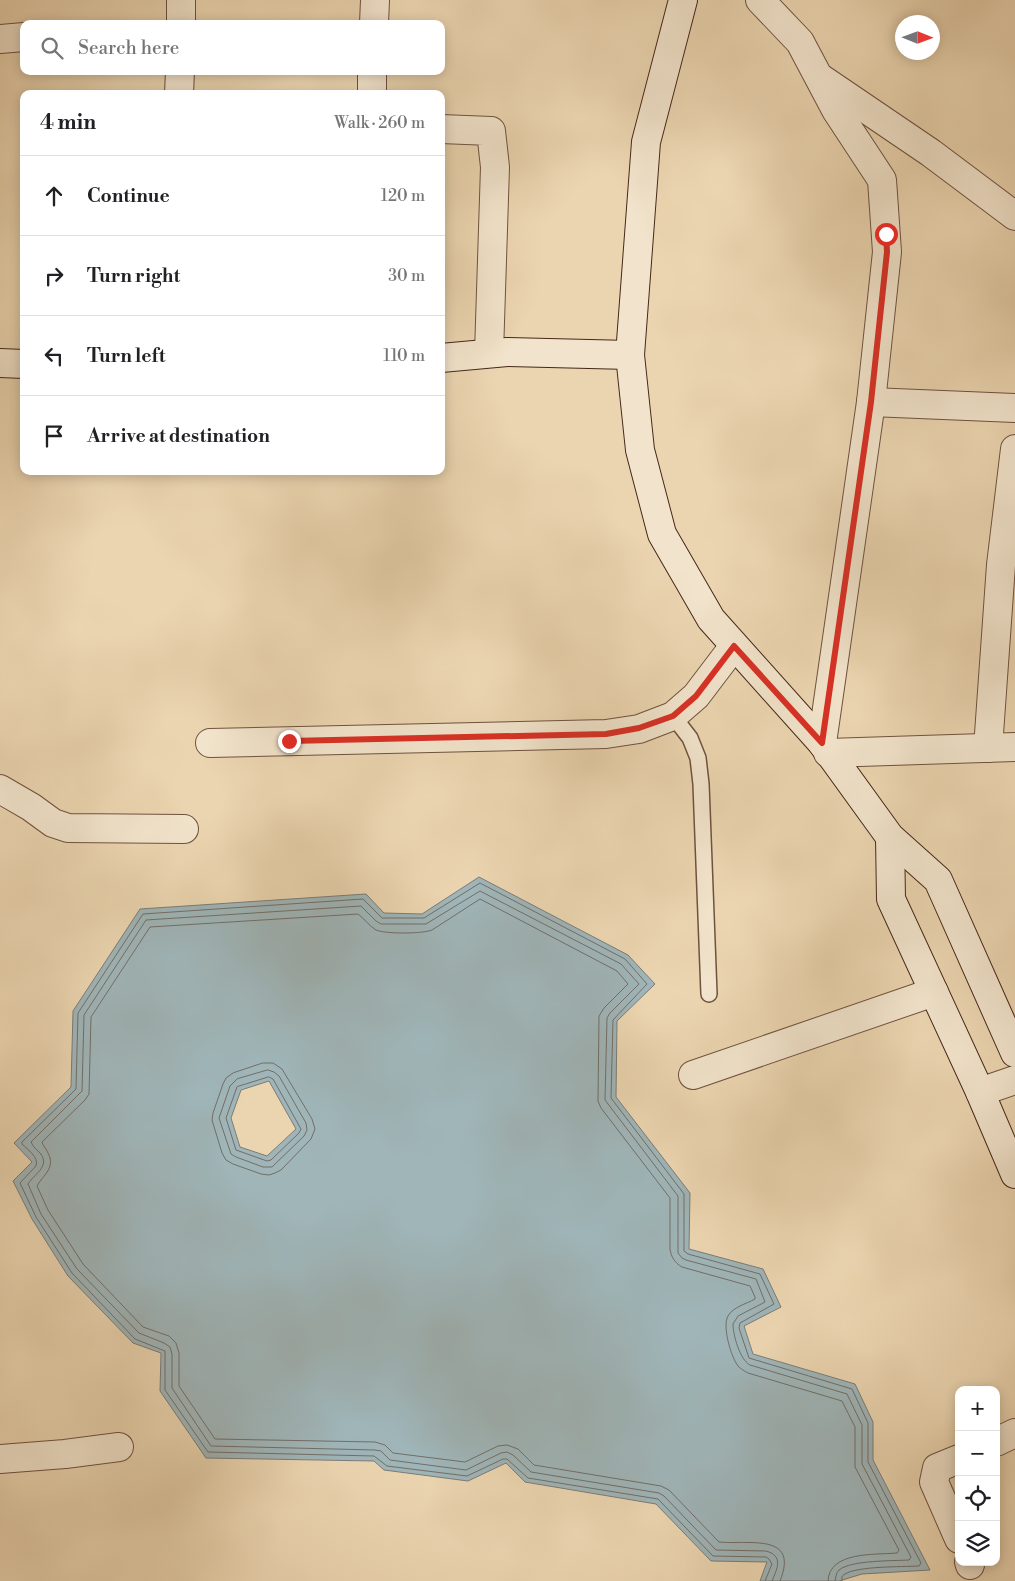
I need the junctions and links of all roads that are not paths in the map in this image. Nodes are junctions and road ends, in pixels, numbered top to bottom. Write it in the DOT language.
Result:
graph roads {
  1 [pos="181,0"];
  2 [pos="374,0"];
  3 [pos="683,0"];
  4 [pos="760,0"];
  5 [pos="181,20"];
  6 [pos="374,20"];
  7 [pos="20,37"];
  8 [pos="0,39"];
  9 [pos="180,75"];
  10 [pos="372,75"];
  11 [pos="819,77"];
  12 [pos="179,90"];
  13 [pos="372,90"];
  14 [pos="445,129"];
  15 [pos="1015,216"];
  16 [pos="490,353"];
  17 [pos="630,355"];
  18 [pos="445,358"];
  19 [pos="0,363"];
  20 [pos="20,364"];
  21 [pos="871,402"];
  22 [pos="1015,408"];
  23 [pos="1015,449"];
  24 [pos="734,646"];
  25 [pos="673,716"];
  26 [pos="210,743"];
  27 [pos="1015,747"];
  28 [pos="825,748"];
  29 [pos="988,748"];
  30 [pos="0,789"];
  31 [pos="184,829"];
  32 [pos="890,837"];
  33 [pos="934,992"];
  34 [pos="709,994"];
  35 [pos="1015,1053"];
  36 [pos="693,1076"];
  37 [pos="1015,1080"];
  38 [pos="980,1092"];
  39 [pos="1015,1174"];
  40 [pos="1015,1433"];
  41 [pos="1000,1440"];
  42 [pos="119,1447"];
  43 [pos="0,1459"];
  44 [pos="955,1460"];
  45 [pos="955,1530"];
  1 -- 5 [label="street"];
  2 -- 6 [label="street"];
  3 -- 17 [label="street"];
  4 -- 11 [label="street"];
  7 -- 8 [label="street"];
  9 -- 12 [label="street"];
  10 -- 13 [label="street"];
  11 -- 15 [label="street"];
  11 -- 21 [label="street"];
  14 -- 16 [label="street"];
  16 -- 17 [label="street"];
  16 -- 18 [label="street"];
  17 -- 24 [label="street"];
  19 -- 20 [label="street"];
  21 -- 22 [label="street"];
  21 -- 28 [label="street"];
  23 -- 29 [label="street"];
  24 -- 25 [label="street"];
  24 -- 28 [label="street"];
  25 -- 26 [label="street"];
  25 -- 34 [label="lane"];
  27 -- 29 [label="street"];
  28 -- 29 [label="street"];
  28 -- 32 [label="street"];
  30 -- 31 [label="street"];
  32 -- 33 [label="street"];
  32 -- 35 [label="street"];
  33 -- 36 [label="street"];
  33 -- 38 [label="street"];
  37 -- 38 [label="street"];
  38 -- 39 [label="street"];
  40 -- 41 [label="street"];
  42 -- 43 [label="street"];
  44 -- 45 [label="street"];
}
